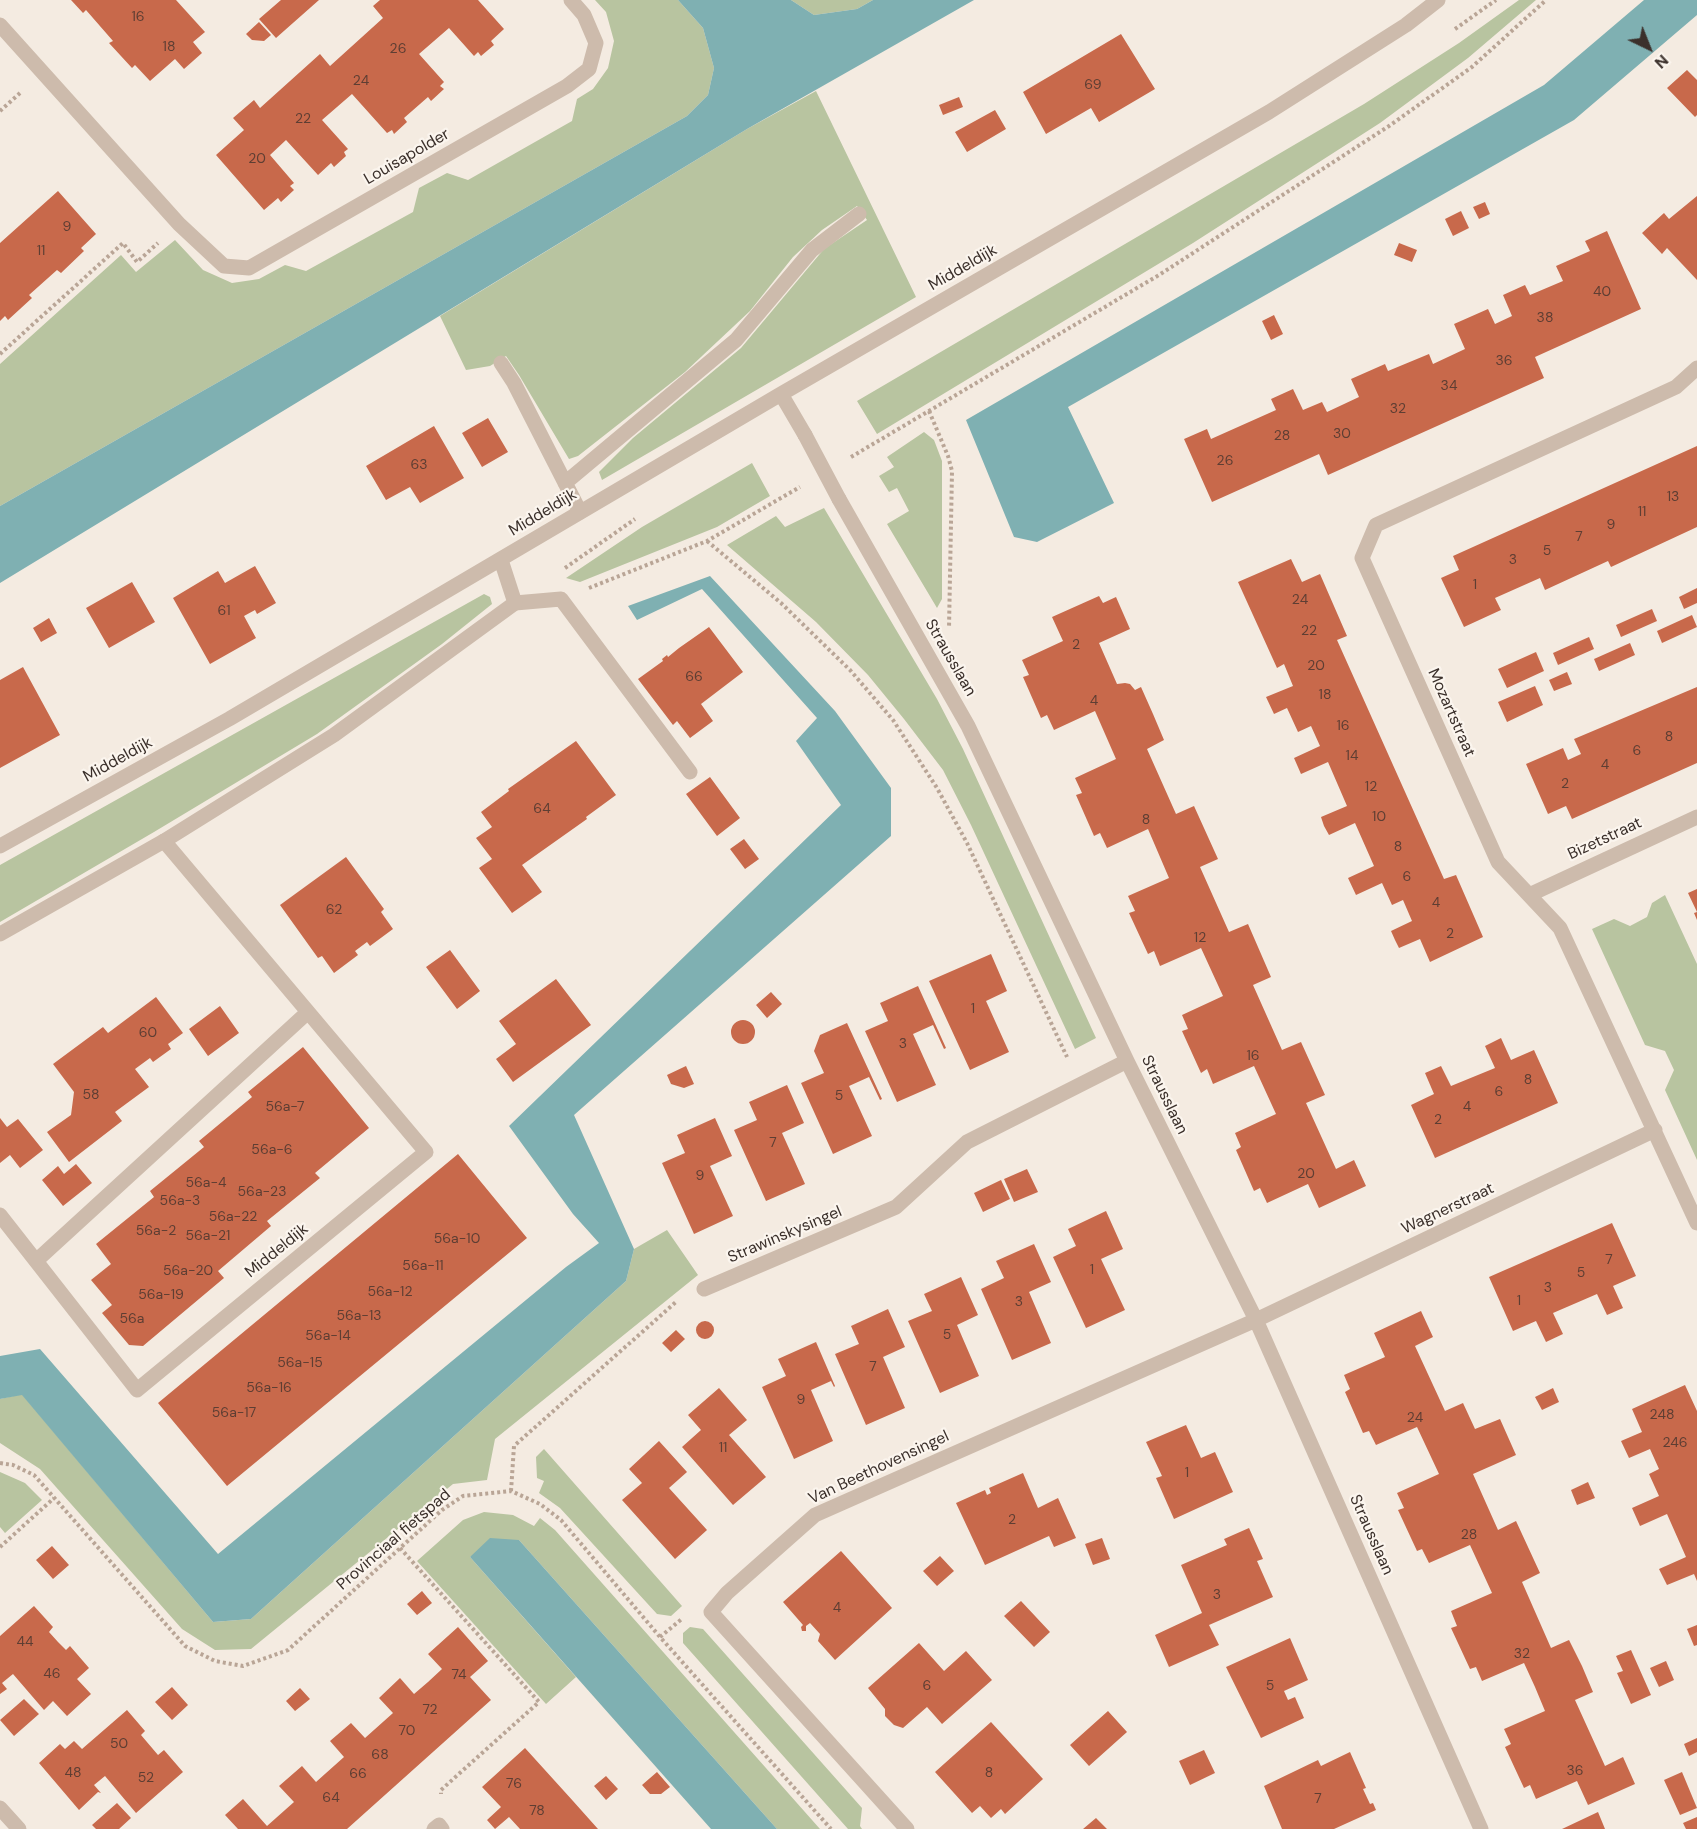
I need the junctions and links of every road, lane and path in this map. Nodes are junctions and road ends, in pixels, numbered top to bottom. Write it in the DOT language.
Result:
graph roads {
  1 [pos="571,0"];
  2 [pos="1438,0"];
  3 [pos="1546,0"];
  4 [pos="0,25"];
  5 [pos="859,214"];
  6 [pos="179,224"];
  7 [pos="0,354"];
  8 [pos="501,363"];
  9 [pos="1697,368"];
  10 [pos="781,394"];
  11 [pos="929,411"];
  12 [pos="848,459"];
  13 [pos="808,482"];
  14 [pos="565,483"];
  15 [pos="580,512"];
  16 [pos="707,541"];
  17 [pos="501,560"];
  18 [pos="561,599"];
  19 [pos="515,603"];
  20 [pos="949,637"];
  21 [pos="690,772"];
  22 [pos="1697,817"];
  23 [pos="164,841"];
  24 [pos="0,846"];
  25 [pos="1529,895"];
  26 [pos="0,934"];
  27 [pos="308,1012"];
  28 [pos="1127,1061"];
  29 [pos="1080,1084"];
  30 [pos="1655,1130"];
  31 [pos="0,1215"];
  32 [pos="1697,1223"];
  33 [pos="36,1261"];
  34 [pos="704,1288"];
  35 [pos="1256,1320"];
  36 [pos="0,1463"];
  37 [pos="512,1491"];
  38 [pos="54,1498"];
  39 [pos="0,1546"];
  40 [pos="400,1548"];
  41 [pos="0,1808"];
  42 [pos="438,1828"];
  43 [pos="19,1829"];
  44 [pos="831,1829"];
  45 [pos="907,1829"];
  46 [pos="1481,1829"];
  1 -- 6 [label="street, Louisapolder"];
  2 -- 10 [label="street, Middeldijk"];
  3 -- 11 [label="path"];
  4 -- 6 [label="street, Louisapolder"];
  5 -- 14 [label="street"];
  6 -- 7 [label="path"];
  8 -- 14 [label="street"];
  9 -- 25 [label="street, Mozartstraat"];
  10 -- 15 [label="street, Middeldijk"];
  10 -- 28 [label="street, Strausslaan, bridge"];
  11 -- 12 [label="path"];
  11 -- 20 [label="path"];
  13 -- 16 [label="path"];
  14 -- 15 [label="street"];
  15 -- 17 [label="street, Middeldijk"];
  16 -- 18 [label="path"];
  16 -- 29 [label="path"];
  17 -- 19 [label="street, Middeldijk"];
  17 -- 24 [label="street, Middeldijk"];
  18 -- 19 [label="street"];
  18 -- 21 [label="street"];
  19 -- 23 [label="street"];
  22 -- 25 [label="street, Bizetstraat"];
  23 -- 26 [label="street"];
  23 -- 27 [label="street, Middeldijk"];
  25 -- 30 [label="street, Mozartstraat"];
  27 -- 33 [label="street"];
  27 -- 33 [label="street, Middeldijk"];
  28 -- 29 [label="street, Strawinskysingel"];
  28 -- 35 [label="street, Strausslaan"];
  29 -- 34 [label="street, Strawinskysingel"];
  30 -- 32 [label="street, Mozartstraat"];
  30 -- 35 [label="street, Wagnerstraat"];
  31 -- 33 [label="street, Middeldijk"];
  34 -- 37 [label="path"];
  35 -- 45 [label="street, Van Beethovensingel"];
  35 -- 46 [label="street, Strausslaan"];
  36 -- 38 [label="path, Provinciaal fietspad"];
  37 -- 40 [label="path, Provinciaal fietspad"];
  37 -- 44 [label="path"];
  38 -- 39 [label="path"];
  38 -- 40 [label="path, Provinciaal fietspad"];
  40 -- 42 [label="path"];
  41 -- 43 [label="street"];
}
